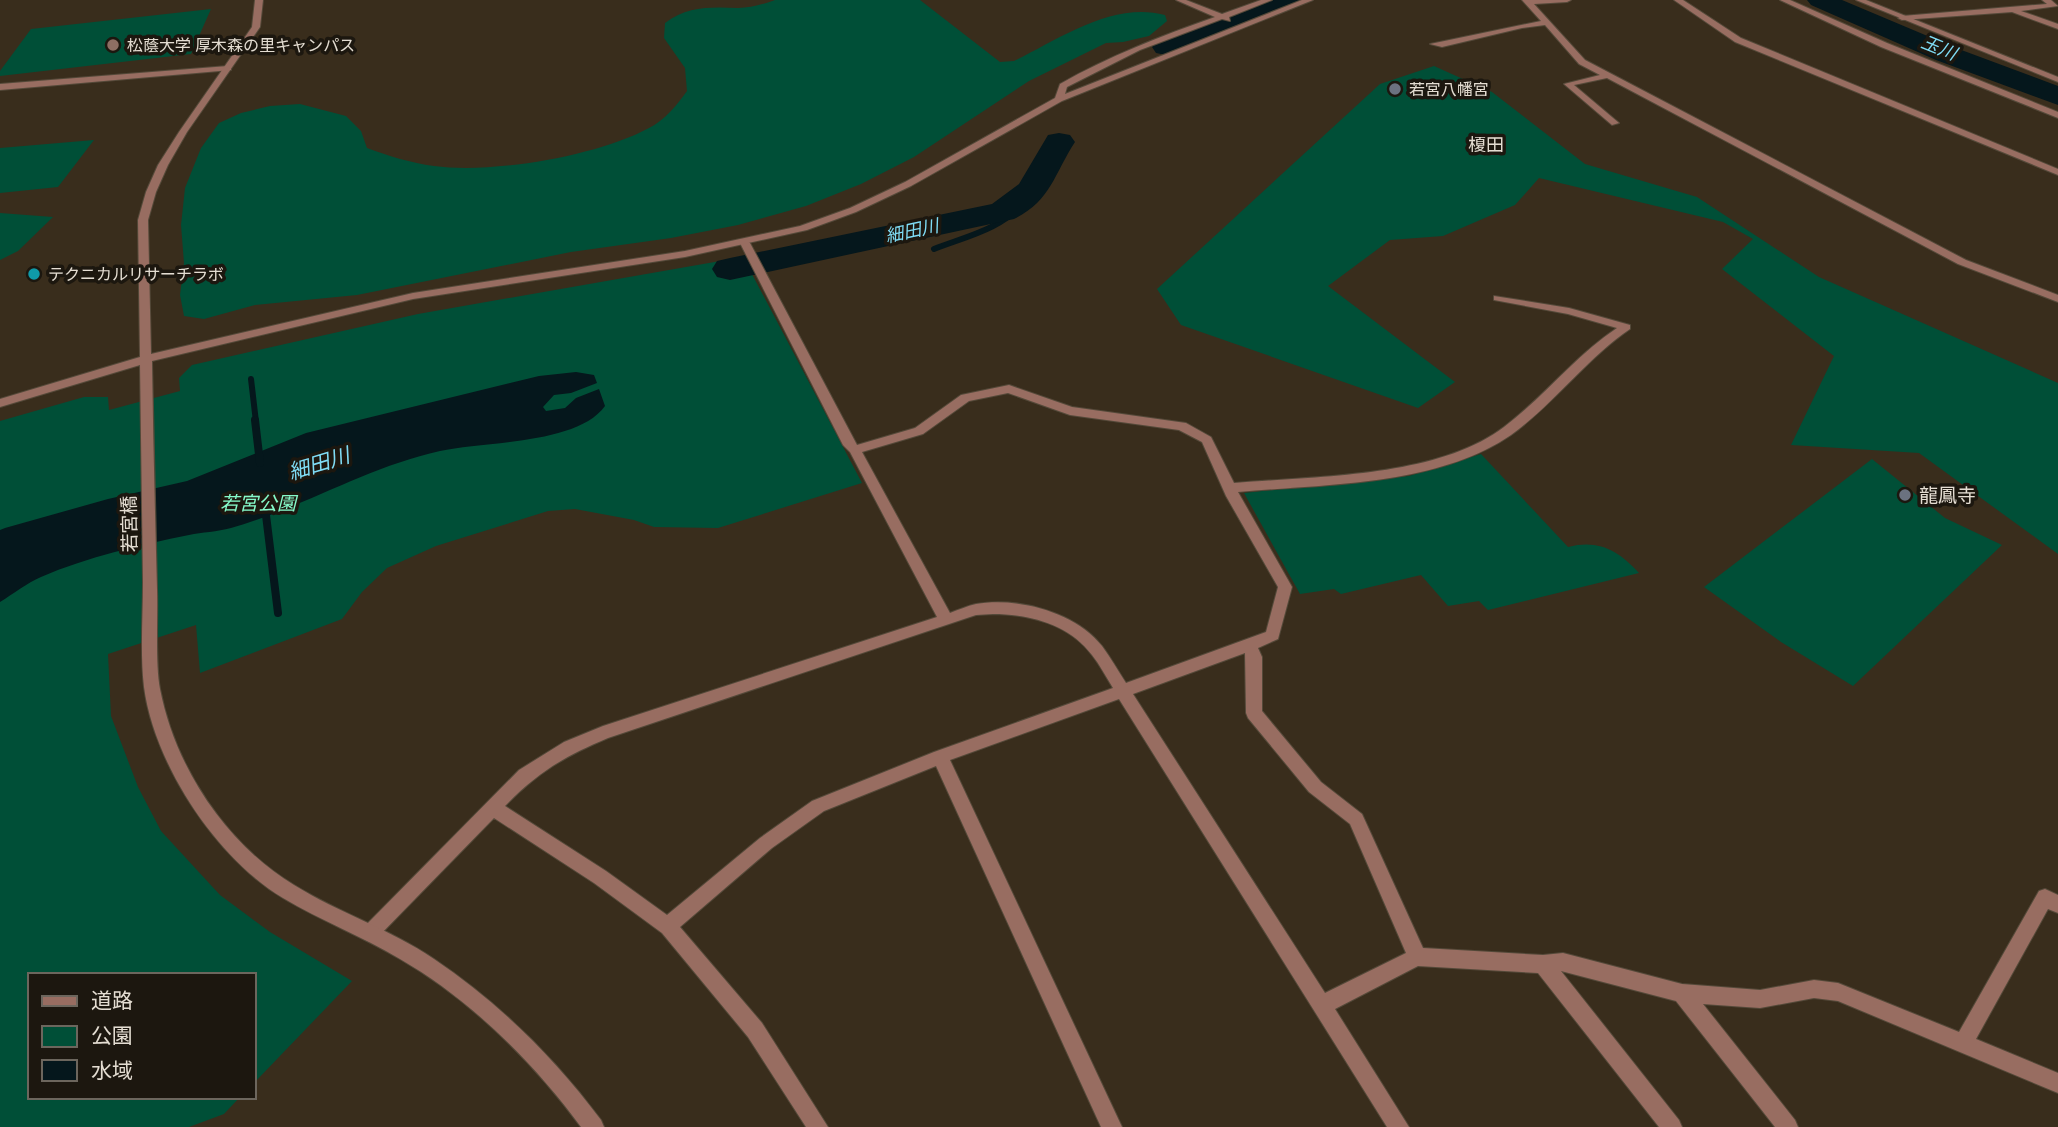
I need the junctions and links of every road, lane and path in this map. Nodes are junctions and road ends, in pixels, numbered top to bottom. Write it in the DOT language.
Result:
graph roads {
  1 [pos="259,0"];
  2 [pos="1180,0"];
  3 [pos="1268,0"];
  4 [pos="1309,0"];
  5 [pos="1567,0"];
  6 [pos="1678,0"];
  7 [pos="1784,0"];
  8 [pos="1860,0"];
  9 [pos="1975,0"];
  10 [pos="2046,0"];
  11 [pos="1527,1"];
  12 [pos="2056,5"];
  13 [pos="2012,9"];
  14 [pos="1995,11"];
  15 [pos="1225,18"];
  16 [pos="1902,18"];
  17 [pos="1546,23"];
  18 [pos="1242,25"];
  19 [pos="2058,27"];
  20 [pos="1434,44"];
  21 [pos="228,68"];
  22 [pos="1607,76"];
  23 [pos="2058,80"];
  24 [pos="0,87"];
  25 [pos="1059,99"];
  26 [pos="2058,115"];
  27 [pos="1615,123"];
  28 [pos="2058,172"];
  29 [pos="745,243"];
  30 [pos="1498,298"];
  31 [pos="2058,299"];
  32 [pos="146,359"];
  33 [pos="0,403"];
  34 [pos="855,450"];
  35 [pos="1231,488"];
  36 [pos="946,619"];
  37 [pos="1250,645"];
  38 [pos="1123,691"];
  39 [pos="940,758"];
  40 [pos="492,807"];
  41 [pos="2058,905"];
  42 [pos="668,927"];
  43 [pos="370,933"];
  44 [pos="1417,957"];
  45 [pos="1543,964"];
  46 [pos="1682,993"];
  47 [pos="1322,1005"];
  48 [pos="1963,1044"];
  49 [pos="2058,1083"];
  50 [pos="594,1127"];
  51 [pos="818,1127"];
  52 [pos="1112,1127"];
  53 [pos="1399,1127"];
  54 [pos="1672,1127"];
  55 [pos="1788,1127"];
  1 -- 21 [label="street, 若宮橋"];
  2 -- 15 [label="street"];
  3 -- 15 [label="street"];
  4 -- 18 [label="street"];
  5 -- 11 [label="street"];
  6 -- 28 [label="street"];
  7 -- 26 [label="street"];
  8 -- 16 [label="street"];
  9 -- 14 [label="street"];
  10 -- 12 [label="street"];
  11 -- 17 [label="street"];
  12 -- 13 [label="street"];
  13 -- 14 [label="street"];
  13 -- 19 [label="street"];
  14 -- 16 [label="street"];
  15 -- 18 [label="street"];
  15 -- 25 [label="street"];
  16 -- 23 [label="street"];
  17 -- 20 [label="street"];
  17 -- 22 [label="street"];
  18 -- 25 [label="street"];
  21 -- 24 [label="street"];
  21 -- 32 [label="street, 若宮橋"];
  22 -- 27 [label="street"];
  22 -- 31 [label="street"];
  25 -- 29 [label="street"];
  29 -- 32 [label="street"];
  29 -- 34 [label="street"];
  30 -- 35 [label="street"];
  32 -- 33 [label="street"];
  32 -- 43 [label="street, 若宮橋"];
  34 -- 35 [label="street"];
  34 -- 36 [label="street"];
  35 -- 37 [label="street"];
  36 -- 38 [label="street"];
  36 -- 40 [label="street"];
  37 -- 38 [label="street"];
  37 -- 44 [label="street"];
  38 -- 39 [label="street"];
  38 -- 47 [label="street"];
  39 -- 42 [label="street"];
  39 -- 52 [label="street"];
  40 -- 42 [label="street"];
  40 -- 43 [label="street"];
  41 -- 48 [label="street"];
  42 -- 51 [label="street"];
  43 -- 50 [label="street, 若宮橋"];
  44 -- 45 [label="street"];
  44 -- 47 [label="street"];
  45 -- 46 [label="street"];
  45 -- 54 [label="street"];
  46 -- 48 [label="street"];
  46 -- 55 [label="street"];
  47 -- 53 [label="street"];
  48 -- 49 [label="street"];
}
